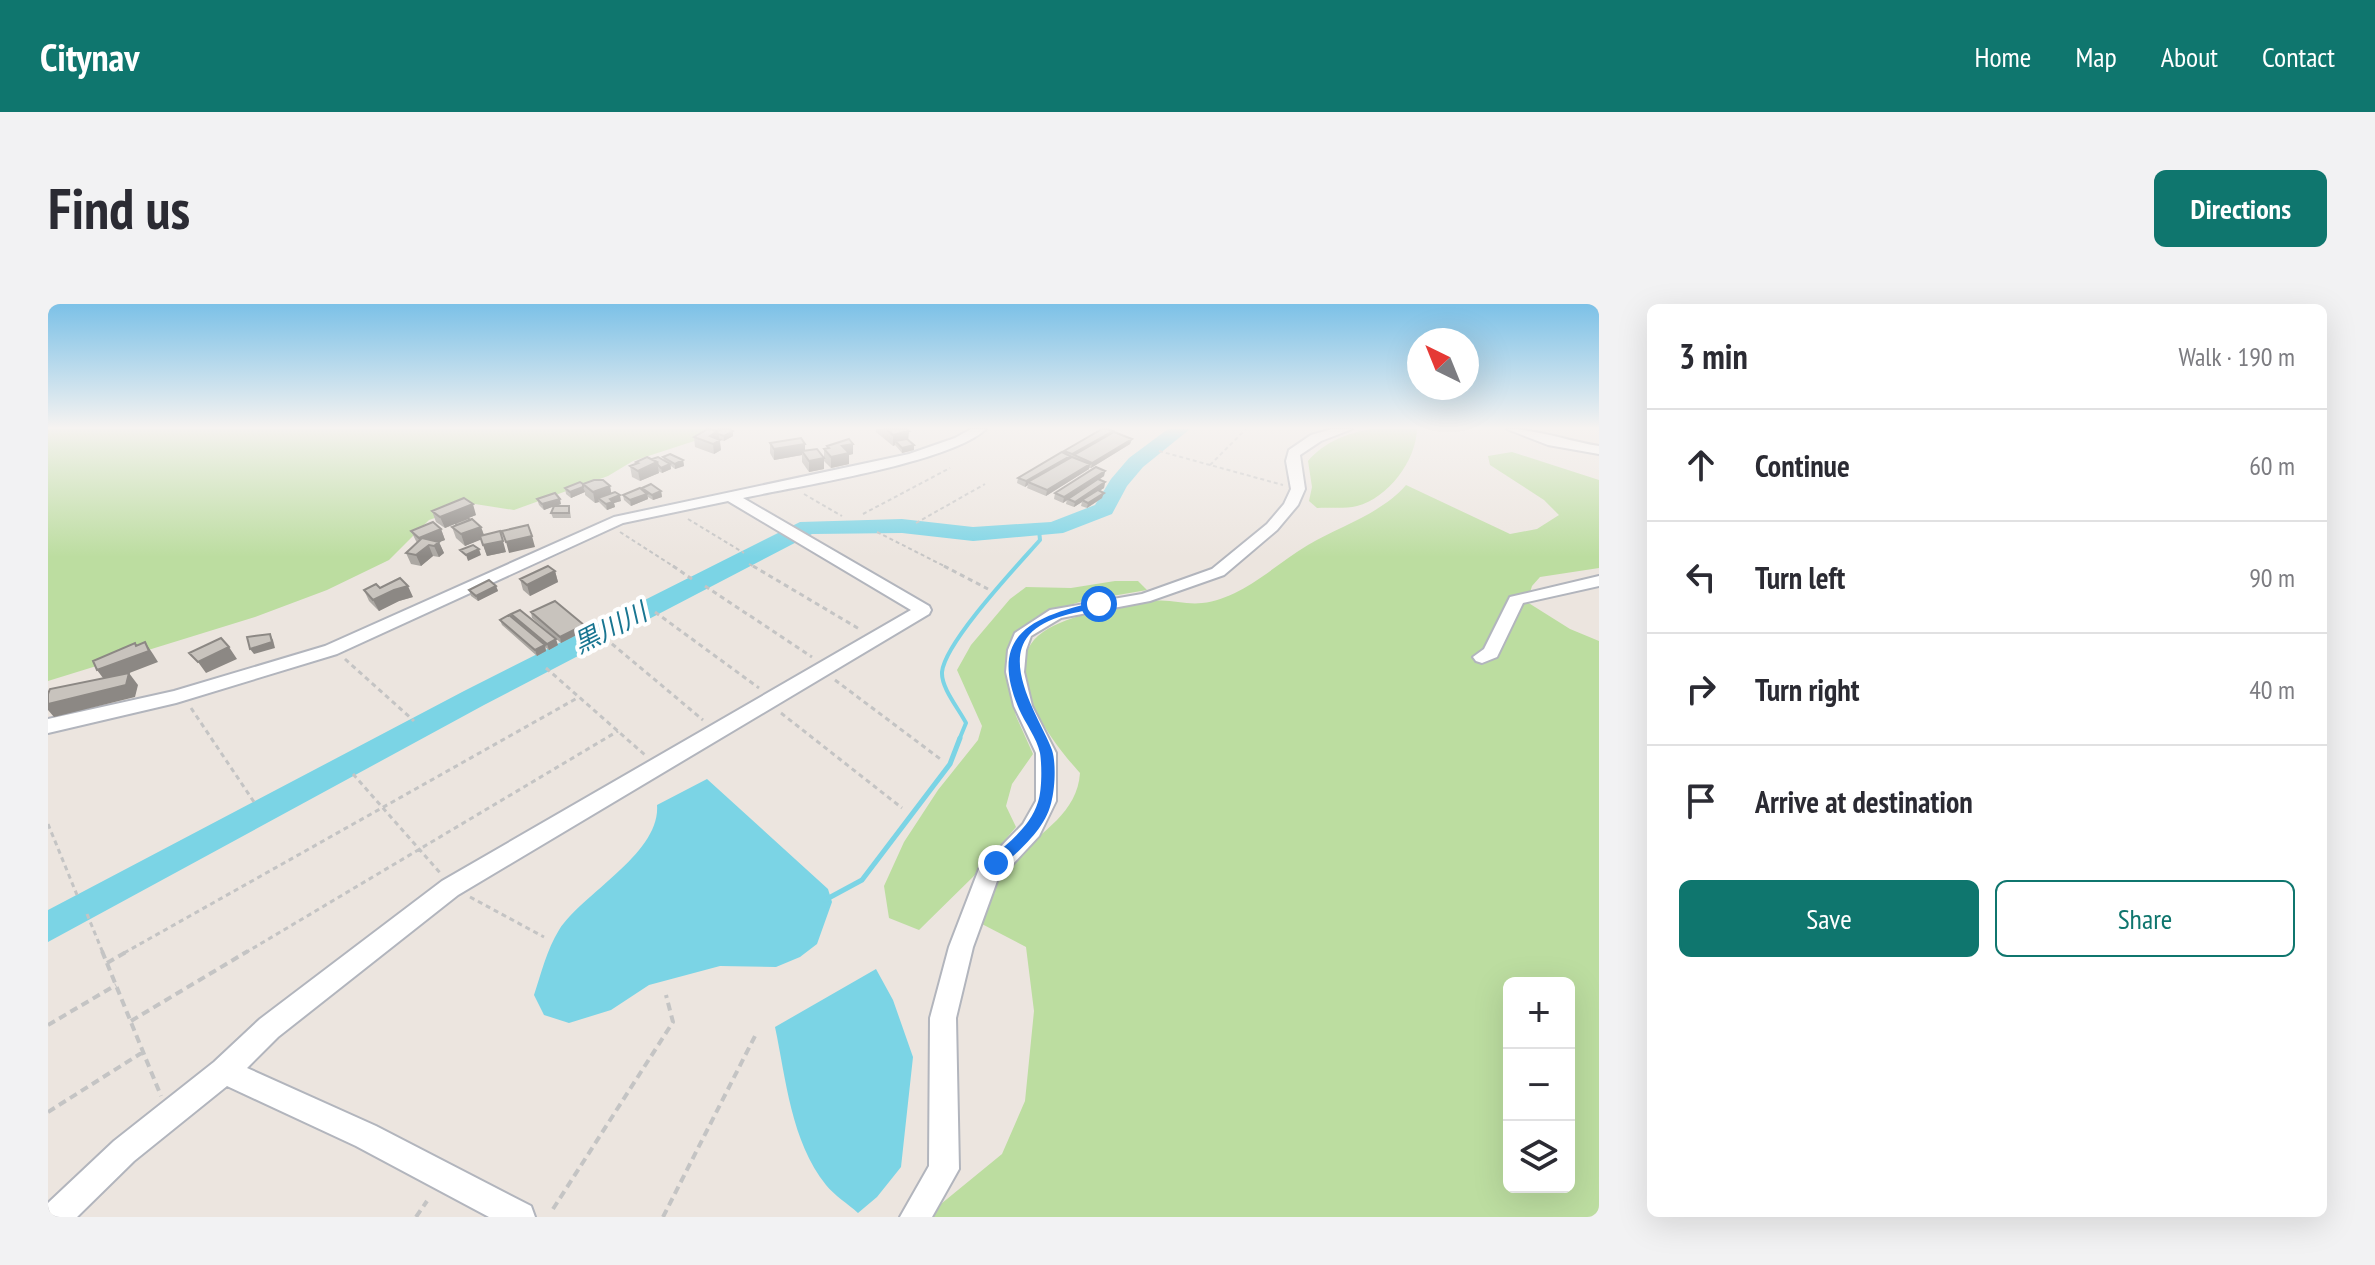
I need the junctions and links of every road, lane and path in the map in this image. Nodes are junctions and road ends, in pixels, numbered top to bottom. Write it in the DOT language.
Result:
graph roads {
  1 [pos="844,472"];
  2 [pos="943,472"];
  3 [pos="1234,472"];
  4 [pos="1295,472"];
  5 [pos="985,484"];
  6 [pos="1284,485"];
  7 [pos="793,488"];
  8 [pos="730,496"];
  9 [pos="678,513"];
  10 [pos="863,514"];
  11 [pos="842,516"];
  12 [pos="916,523"];
  13 [pos="614,528"];
  14 [pos="877,532"];
  15 [pos="744,553"];
  16 [pos="749,564"];
  17 [pos="692,579"];
  18 [pos="1599,581"];
  19 [pos="705,586"];
  20 [pos="988,589"];
  21 [pos="655,612"];
  22 [pos="868,634"];
  23 [pos="605,638"];
  24 [pos="339,654"];
  25 [pos="1482,657"];
  26 [pos="818,662"];
  27 [pos="546,668"];
  28 [pos="826,673"];
  29 [pos="765,692"];
  30 [pos="579,697"];
  31 [pos="186,702"];
  32 [pos="771,706"];
  33 [pos="414,721"];
  34 [pos="708,724"];
  35 [pos="48,726"];
  36 [pos="618,731"];
  37 [pos="648,758"];
  38 [pos="943,761"];
  39 [pos="353,774"];
  40 [pos="256,805"];
  41 [pos="902,808"];
  42 [pos="383,809"];
  43 [pos="48,824"];
  44 [pos="418,848"];
  45 [pos="446,880"];
  46 [pos="461,892"];
  47 [pos="77,895"];
  48 [pos="87,914"];
  49 [pos="544,937"];
  50 [pos="107,963"];
  51 [pos="116,985"];
  52 [pos="666,995"];
  53 [pos="131,1021"];
  54 [pos="48,1025"];
  55 [pos="755,1036"];
  56 [pos="143,1052"];
  57 [pos="224,1071"];
  58 [pos="165,1107"];
  59 [pos="48,1112"];
  60 [pos="427,1201"];
  61 [pos="553,1209"];
  62 [pos="55,1217"];
  63 [pos="416,1217"];
  64 [pos="520,1217"];
  65 [pos="663,1217"];
  66 [pos="915,1217"];
  1 -- 8 [label="street"];
  2 -- 10 [label="path"];
  3 -- 6 [label="path"];
  4 -- 66 [label="street"];
  5 -- 12 [label="path"];
  7 -- 11 [label="path"];
  8 -- 35 [label="street"];
  8 -- 57 [label="street"];
  9 -- 15 [label="path"];
  13 -- 17 [label="path"];
  14 -- 20 [label="path"];
  16 -- 22 [label="path"];
  18 -- 25 [label="street"];
  19 -- 26 [label="path"];
  21 -- 29 [label="path"];
  23 -- 34 [label="path"];
  24 -- 33 [label="path"];
  27 -- 30 [label="path"];
  28 -- 38 [label="path"];
  30 -- 36 [label="path"];
  30 -- 42 [label="path"];
  31 -- 40 [label="path"];
  32 -- 41 [label="path"];
  36 -- 37 [label="path"];
  36 -- 44 [label="path"];
  39 -- 42 [label="path"];
  42 -- 44 [label="path"];
  42 -- 50 [label="path"];
  43 -- 47 [label="path"];
  44 -- 45 [label="path"];
  44 -- 53 [label="path"];
  46 -- 49 [label="path"];
  48 -- 50 [label="path"];
  50 -- 51 [label="path"];
  51 -- 53 [label="path"];
  51 -- 54 [label="path"];
  52 -- 61 [label="path"];
  53 -- 56 [label="path"];
  55 -- 65 [label="path"];
  56 -- 58 [label="path"];
  56 -- 59 [label="path"];
  57 -- 62 [label="street"];
  57 -- 64 [label="street"];
  60 -- 63 [label="path"];
}
